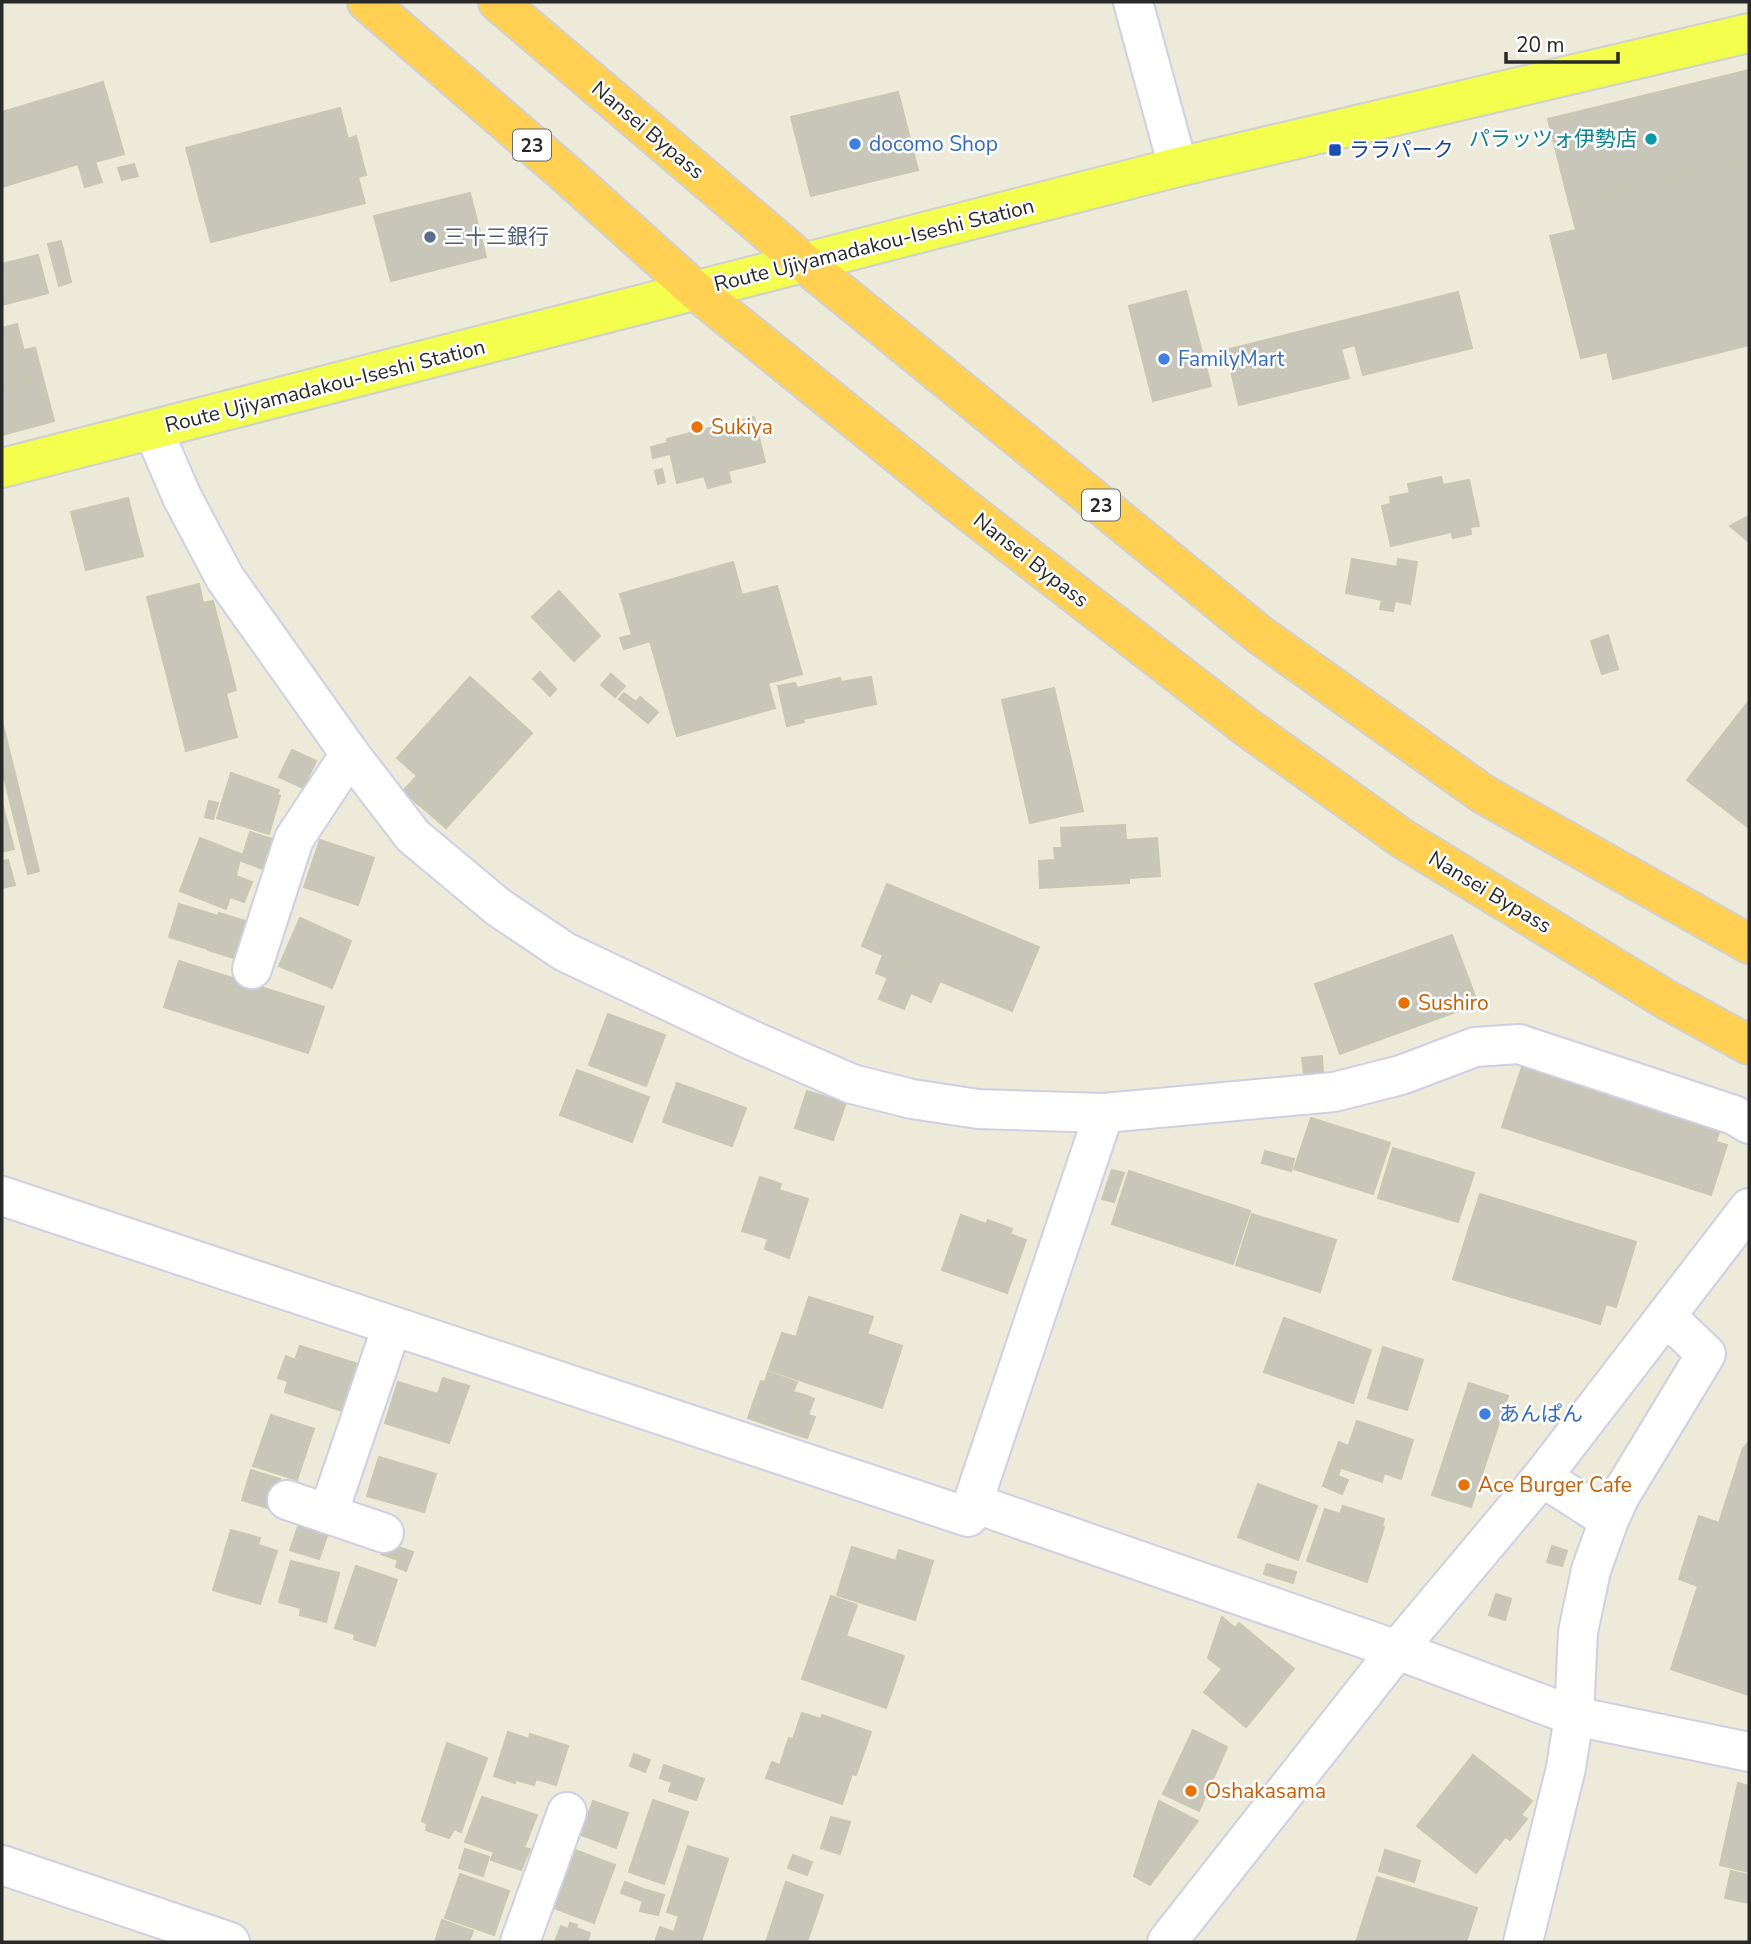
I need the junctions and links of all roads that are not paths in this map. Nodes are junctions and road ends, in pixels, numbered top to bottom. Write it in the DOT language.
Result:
graph roads {
  1 [pos="367,2"];
  2 [pos="498,2"];
  3 [pos="1133,2"];
  4 [pos="1749,33"];
  5 [pos="1178,167"];
  6 [pos="803,262"];
  7 [pos="696,291"];
  8 [pos="153,430"];
  9 [pos="2,468"];
  10 [pos="350,754"];
  11 [pos="1749,944"];
  12 [pos="252,969"];
  13 [pos="1749,1045"];
  14 [pos="1104,1113"];
  15 [pos="1749,1124"];
  16 [pos="2,1196"];
  17 [pos="1749,1208"];
  18 [pos="1666,1316"];
  19 [pos="392,1326"];
  20 [pos="1542,1477"];
  21 [pos="287,1500"];
  22 [pos="973,1503"];
  23 [pos="328,1514"];
  24 [pos="1608,1520"];
  25 [pos="384,1533"];
  26 [pos="1397,1650"];
  27 [pos="1574,1716"];
  28 [pos="1749,1752"];
  29 [pos="567,1812"];
  30 [pos="2,1865"];
  31 [pos="230,1942"];
  32 [pos="520,1942"];
  33 [pos="1167,1942"];
  34 [pos="1523,1942"];
  1 -- 7 [label="highway, Nansei Bypass / 23"];
  2 -- 6 [label="highway, Nansei Bypass / 23"];
  3 -- 5 [label="street"];
  4 -- 5 [label="main road, Route Ujiyamadakou-Iseshi Station"];
  5 -- 6 [label="main road, Route Ujiyamadakou-Iseshi Station"];
  6 -- 7 [label="main road, Route Ujiyamadakou-Iseshi Station"];
  6 -- 11 [label="highway, Nansei Bypass / 23"];
  7 -- 8 [label="main road, Route Ujiyamadakou-Iseshi Station"];
  7 -- 13 [label="highway, Nansei Bypass / 23"];
  8 -- 9 [label="main road, Route Ujiyamadakou-Iseshi Station"];
  8 -- 10 [label="street"];
  10 -- 12 [label="street"];
  10 -- 14 [label="street"];
  14 -- 15 [label="street"];
  14 -- 22 [label="street"];
  16 -- 19 [label="street"];
  17 -- 18 [label="street"];
  18 -- 20 [label="street"];
  18 -- 24 [label="street"];
  19 -- 22 [label="street"];
  19 -- 23 [label="street"];
  20 -- 24 [label="street"];
  20 -- 26 [label="street"];
  21 -- 23 [label="street"];
  22 -- 26 [label="street"];
  23 -- 25 [label="street"];
  24 -- 27 [label="street"];
  26 -- 27 [label="street"];
  26 -- 33 [label="street"];
  27 -- 28 [label="street"];
  27 -- 34 [label="street"];
  29 -- 32 [label="street"];
  30 -- 31 [label="street"];
}
